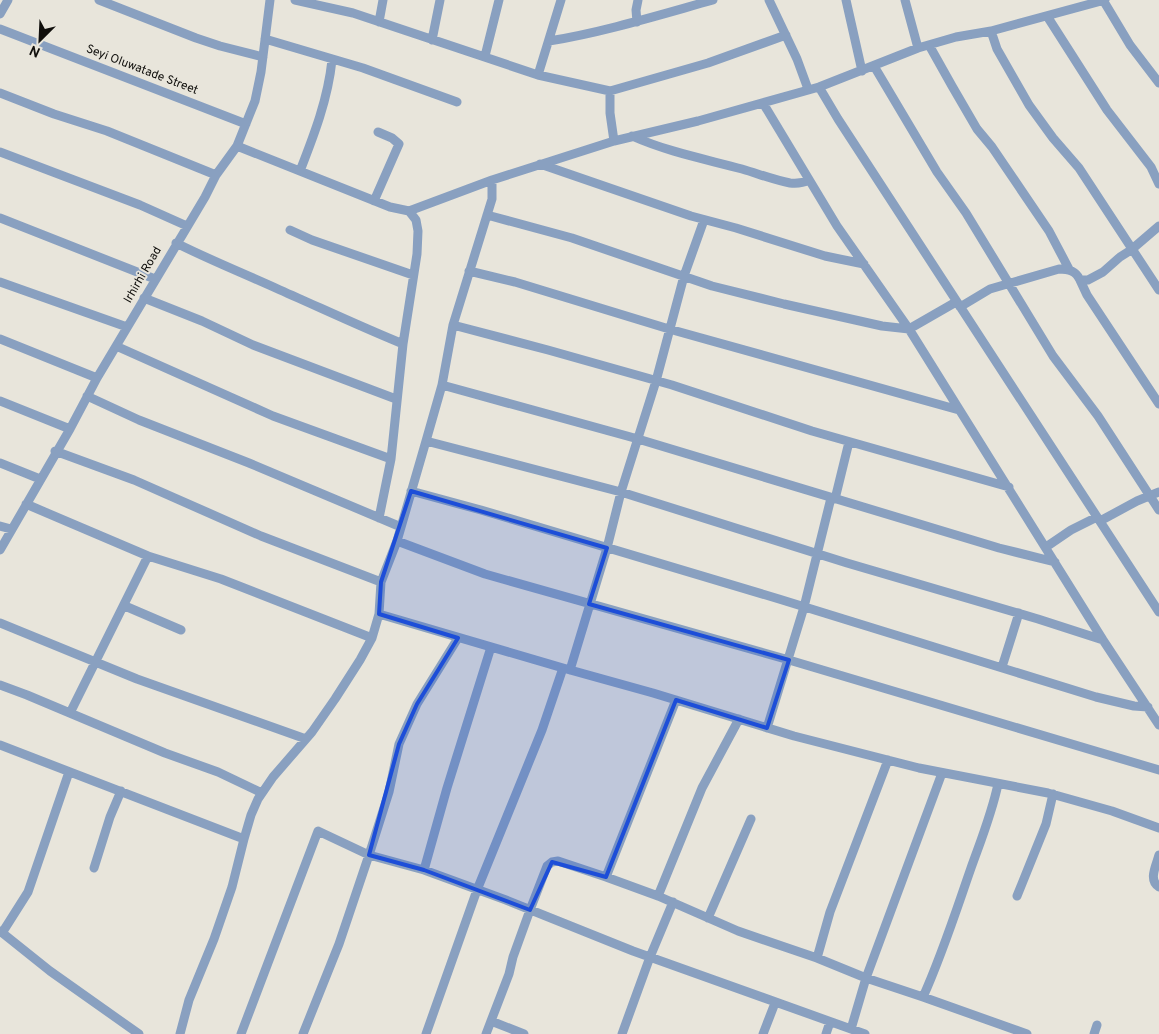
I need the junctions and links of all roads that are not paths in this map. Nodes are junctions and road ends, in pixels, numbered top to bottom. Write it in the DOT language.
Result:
graph roads {
  1 [pos="99,0"];
  2 [pos="270,0"];
  3 [pos="295,0"];
  4 [pos="383,0"];
  5 [pos="440,0"];
  6 [pos="499,0"];
  7 [pos="561,0"];
  8 [pos="638,0"];
  9 [pos="713,0"];
  10 [pos="769,0"];
  11 [pos="846,0"];
  12 [pos="905,0"];
  13 [pos="1104,0"];
  14 [pos="1047,16"];
  15 [pos="379,22"];
  16 [pos="637,22"];
  17 [pos="0,30"];
  18 [pos="991,32"];
  19 [pos="786,35"];
  20 [pos="265,39"];
  21 [pos="432,40"];
  22 [pos="548,41"];
  23 [pos="929,45"];
  24 [pos="918,48"];
  25 [pos="485,56"];
  26 [pos="263,57"];
  27 [pos="332,60"];
  28 [pos="874,66"];
  29 [pos="862,71"];
  30 [pos="538,75"];
  31 [pos="1159,82"];
  32 [pos="819,87"];
  33 [pos="808,89"];
  34 [pos="610,91"];
  35 [pos="0,93"];
  36 [pos="457,102"];
  37 [pos="763,102"];
  38 [pos="246,124"];
  39 [pos="378,132"];
  40 [pos="632,136"];
  41 [pos="614,141"];
  42 [pos="237,146"];
  43 [pos="0,152"];
  44 [pos="539,164"];
  45 [pos="300,171"];
  46 [pos="216,175"];
  47 [pos="492,180"];
  48 [pos="809,180"];
  49 [pos="1159,184"];
  50 [pos="374,201"];
  51 [pos="409,212"];
  52 [pos="487,215"];
  53 [pos="0,218"];
  54 [pos="704,220"];
  55 [pos="187,226"];
  56 [pos="1159,226"];
  57 [pos="290,230"];
  58 [pos="176,243"];
  59 [pos="1131,250"];
  60 [pos="864,264"];
  61 [pos="1069,269"];
  62 [pos="469,271"];
  63 [pos="413,275"];
  64 [pos="684,276"];
  65 [pos="155,279"];
  66 [pos="1080,280"];
  67 [pos="0,282"];
  68 [pos="1008,284"];
  69 [pos="1159,290"];
  70 [pos="144,298"];
  71 [pos="958,304"];
  72 [pos="453,325"];
  73 [pos="127,327"];
  74 [pos="669,329"];
  75 [pos="909,329"];
  76 [pos="0,340"];
  77 [pos="402,344"];
  78 [pos="116,346"];
  79 [pos="97,378"];
  80 [pos="656,381"];
  81 [pos="442,385"];
  82 [pos="87,396"];
  83 [pos="396,399"];
  84 [pos="0,401"];
  85 [pos="1159,404"];
  86 [pos="959,410"];
  87 [pos="70,429"];
  88 [pos="638,439"];
  89 [pos="426,441"];
  90 [pos="850,442"];
  91 [pos="56,451"];
  92 [pos="391,459"];
  93 [pos="0,463"];
  94 [pos="40,479"];
  95 [pos="1009,487"];
  96 [pos="411,491"];
  97 [pos="621,492"];
  98 [pos="1159,492"];
  99 [pos="1149,497"];
  100 [pos="833,498"];
  101 [pos="26,504"];
  102 [pos="1159,510"];
  103 [pos="379,518"];
  104 [pos="1099,519"];
  105 [pos="0,526"];
  106 [pos="401,527"];
  107 [pos="11,529"];
  108 [pos="397,542"];
  109 [pos="1046,547"];
  110 [pos="608,548"];
  111 [pos="0,550"];
  112 [pos="817,554"];
  113 [pos="148,556"];
  114 [pos="1055,562"];
  115 [pos="381,582"];
  116 [pos="590,604"];
  117 [pos="125,606"];
  118 [pos="804,607"];
  119 [pos="1159,612"];
  120 [pos="1019,613"];
  121 [pos="379,614"];
  122 [pos="0,623"];
  123 [pos="181,630"];
  124 [pos="372,638"];
  125 [pos="458,638"];
  126 [pos="1103,640"];
  127 [pos="491,647"];
  128 [pos="789,660"];
  129 [pos="97,662"];
  130 [pos="1002,667"];
  131 [pos="566,669"];
  132 [pos="0,685"];
  133 [pos="676,700"];
  134 [pos="1148,706"];
  135 [pos="70,713"];
  136 [pos="739,719"];
  137 [pos="1159,724"];
  138 [pos="767,728"];
  139 [pos="306,739"];
  140 [pos="0,745"];
  141 [pos="888,760"];
  142 [pos="1159,770"];
  143 [pos="69,772"];
  144 [pos="942,773"];
  145 [pos="998,784"];
  146 [pos="121,791"];
  147 [pos="262,793"];
  148 [pos="1053,794"];
  149 [pos="750,819"];
  150 [pos="1159,828"];
  151 [pos="244,839"];
  152 [pos="369,855"];
  153 [pos="1159,855"];
  154 [pos="94,868"];
  155 [pos="424,870"];
  156 [pos="606,877"];
  157 [pos="1159,887"];
  158 [pos="477,890"];
  159 [pos="658,896"];
  160 [pos="1017,896"];
  161 [pos="673,902"];
  162 [pos="530,910"];
  163 [pos="708,918"];
  164 [pos="1,932"];
  165 [pos="650,958"];
  166 [pos="817,958"];
  167 [pos="866,978"];
  168 [pos="923,997"];
  169 [pos="775,1003"];
  170 [pos="491,1022"];
  171 [pos="830,1022"];
  172 [pos="851,1029"];
  173 [pos="139,1034"];
  174 [pos="180,1034"];
  175 [pos="241,1034"];
  176 [pos="303,1034"];
  177 [pos="426,1034"];
  178 [pos="486,1034"];
  179 [pos="524,1034"];
  180 [pos="622,1034"];
  181 [pos="763,1034"];
  182 [pos="826,1034"];
  183 [pos="865,1034"];
  184 [pos="1027,1034"];
  1 -- 26 [label="street"];
  2 -- 20 [label="street, Irhirhi Road"];
  3 -- 15 [label="street"];
  4 -- 15 [label="street"];
  5 -- 21 [label="street"];
  6 -- 25 [label="street"];
  7 -- 22 [label="street"];
  8 -- 16 [label="street"];
  9 -- 16 [label="street"];
  10 -- 19 [label="street"];
  11 -- 29 [label="street"];
  12 -- 24 [label="street"];
  13 -- 14 [label="street"];
  13 -- 31 [label="street"];
  14 -- 18 [label="street"];
  14 -- 49 [label="street"];
  15 -- 21 [label="street"];
  16 -- 22 [label="street"];
  17 -- 38 [label="street, Seyi Oluwatade Street"];
  18 -- 23 [label="street"];
  18 -- 59 [label="street"];
  19 -- 33 [label="street"];
  19 -- 34 [label="street"];
  20 -- 26 [label="street, Irhirhi Road"];
  20 -- 27 [label="street"];
  21 -- 25 [label="street"];
  22 -- 30 [label="street"];
  23 -- 24 [label="street"];
  23 -- 61 [label="street"];
  24 -- 28 [label="street"];
  25 -- 30 [label="street"];
  26 -- 38 [label="street, Irhirhi Road"];
  27 -- 36 [label="street"];
  27 -- 45 [label="street"];
  28 -- 29 [label="street"];
  28 -- 68 [label="street"];
  29 -- 32 [label="street"];
  30 -- 34 [label="street"];
  32 -- 33 [label="street"];
  32 -- 71 [label="street"];
  33 -- 37 [label="street"];
  34 -- 41 [label="street"];
  35 -- 46 [label="street"];
  37 -- 40 [label="street"];
  37 -- 48 [label="street"];
  38 -- 42 [label="street, Irhirhi Road"];
  39 -- 50 [label="street"];
  40 -- 41 [label="street"];
  40 -- 48 [label="street"];
  41 -- 44 [label="street"];
  42 -- 45 [label="street"];
  42 -- 46 [label="street, Irhirhi Road"];
  43 -- 55 [label="street"];
  44 -- 47 [label="street"];
  44 -- 54 [label="street"];
  45 -- 50 [label="street"];
  46 -- 55 [label="street, Irhirhi Road"];
  47 -- 51 [label="street"];
  47 -- 52 [label="street"];
  48 -- 60 [label="street"];
  50 -- 51 [label="street"];
  51 -- 63 [label="street"];
  52 -- 62 [label="street"];
  52 -- 64 [label="street"];
  53 -- 65 [label="street"];
  54 -- 60 [label="street"];
  54 -- 64 [label="street"];
  55 -- 58 [label="street, Irhirhi Road"];
  56 -- 59 [label="street"];
  57 -- 63 [label="street"];
  58 -- 65 [label="street, Irhirhi Road"];
  58 -- 77 [label="street"];
  59 -- 66 [label="street"];
  59 -- 69 [label="street"];
  60 -- 75 [label="street"];
  61 -- 66 [label="street"];
  61 -- 68 [label="street"];
  62 -- 72 [label="street"];
  62 -- 74 [label="street"];
  63 -- 77 [label="street"];
  64 -- 74 [label="street"];
  64 -- 75 [label="street"];
  65 -- 70 [label="street, Irhirhi Road"];
  66 -- 85 [label="street"];
  67 -- 73 [label="street"];
  68 -- 71 [label="street"];
  68 -- 99 [label="street"];
  70 -- 73 [label="street, Irhirhi Road"];
  70 -- 83 [label="street"];
  71 -- 75 [label="street"];
  71 -- 104 [label="street"];
  72 -- 80 [label="street"];
  72 -- 81 [label="street"];
  73 -- 78 [label="street, Irhirhi Road"];
  74 -- 80 [label="street"];
  74 -- 86 [label="street"];
  75 -- 86 [label="street"];
  76 -- 79 [label="street"];
  77 -- 83 [label="street"];
  78 -- 79 [label="street, Irhirhi Road"];
  78 -- 92 [label="street"];
  79 -- 82 [label="street, Irhirhi Road"];
  80 -- 88 [label="street"];
  80 -- 90 [label="street"];
  81 -- 88 [label="street"];
  81 -- 89 [label="street"];
  82 -- 87 [label="street, Irhirhi Road"];
  82 -- 103 [label="street"];
  83 -- 92 [label="street"];
  84 -- 87 [label="street"];
  86 -- 95 [label="street"];
  87 -- 91 [label="street, Irhirhi Road"];
  88 -- 97 [label="street"];
  88 -- 100 [label="street"];
  89 -- 96 [label="street"];
  89 -- 97 [label="street"];
  90 -- 95 [label="street"];
  90 -- 100 [label="street"];
  91 -- 94 [label="street, Irhirhi Road"];
  91 -- 115 [label="street"];
  92 -- 103 [label="street"];
  93 -- 94 [label="street"];
  94 -- 101 [label="street, Irhirhi Road"];
  95 -- 109 [label="street"];
  96 -- 106 [label="street"];
  96 -- 110 [label="street"];
  97 -- 110 [label="street"];
  97 -- 112 [label="street"];
  98 -- 99 [label="street"];
  99 -- 102 [label="street"];
  99 -- 104 [label="street"];
  100 -- 112 [label="street"];
  100 -- 114 [label="street"];
  101 -- 107 [label="street, Irhirhi Road"];
  101 -- 113 [label="street"];
  103 -- 106 [label="street"];
  104 -- 109 [label="street"];
  104 -- 119 [label="street"];
  105 -- 107 [label="street"];
  106 -- 108 [label="street"];
  107 -- 111 [label="street, Irhirhi Road"];
  108 -- 115 [label="street"];
  108 -- 116 [label="street"];
  109 -- 114 [label="street"];
  110 -- 116 [label="street"];
  110 -- 118 [label="street"];
  112 -- 118 [label="street"];
  112 -- 120 [label="street"];
  113 -- 117 [label="street"];
  113 -- 124 [label="street"];
  114 -- 126 [label="street"];
  115 -- 121 [label="street"];
  116 -- 128 [label="street"];
  116 -- 131 [label="street"];
  117 -- 123 [label="street"];
  117 -- 129 [label="street"];
  118 -- 128 [label="street"];
  118 -- 130 [label="street"];
  120 -- 126 [label="street"];
  120 -- 130 [label="street"];
  121 -- 124 [label="street"];
  121 -- 125 [label="street"];
  122 -- 129 [label="street"];
  124 -- 139 [label="street"];
  125 -- 127 [label="street"];
  125 -- 152 [label="street"];
  126 -- 134 [label="street"];
  127 -- 131 [label="street"];
  127 -- 155 [label="street"];
  128 -- 138 [label="street"];
  128 -- 142 [label="street"];
  129 -- 135 [label="street"];
  129 -- 139 [label="street"];
  130 -- 134 [label="street"];
  131 -- 133 [label="street"];
  131 -- 158 [label="street"];
  132 -- 135 [label="street"];
  133 -- 136 [label="street"];
  133 -- 156 [label="street"];
  134 -- 137 [label="street"];
  135 -- 147 [label="street"];
  136 -- 138 [label="street"];
  136 -- 159 [label="street"];
  138 -- 141 [label="street"];
  139 -- 147 [label="street"];
  140 -- 143 [label="street"];
  141 -- 144 [label="street"];
  141 -- 166 [label="street"];
  143 -- 146 [label="street"];
  143 -- 164 [label="street"];
  144 -- 145 [label="street"];
  144 -- 167 [label="street"];
  145 -- 148 [label="street"];
  145 -- 168 [label="street"];
  146 -- 151 [label="street"];
  146 -- 154 [label="street"];
  147 -- 151 [label="street"];
  148 -- 150 [label="street"];
  148 -- 160 [label="street"];
  149 -- 163 [label="street"];
  151 -- 174 [label="street"];
  152 -- 155 [label="street"];
  152 -- 175 [label="street"];
  152 -- 176 [label="street"];
  153 -- 157 [label="street"];
  155 -- 158 [label="street"];
  156 -- 159 [label="street"];
  156 -- 162 [label="street"];
  158 -- 162 [label="street"];
  158 -- 177 [label="street"];
  159 -- 161 [label="street"];
  161 -- 163 [label="street"];
  161 -- 165 [label="street"];
  162 -- 165 [label="street"];
  162 -- 170 [label="street"];
  163 -- 166 [label="street"];
  164 -- 173 [label="street"];
  165 -- 169 [label="street"];
  165 -- 180 [label="street"];
  166 -- 167 [label="street"];
  167 -- 168 [label="street"];
  167 -- 172 [label="street"];
  168 -- 184 [label="street"];
  169 -- 171 [label="street"];
  169 -- 181 [label="street"];
  170 -- 178 [label="street"];
  170 -- 179 [label="street"];
  171 -- 172 [label="street"];
  171 -- 182 [label="street"];
  172 -- 183 [label="street"];
}
